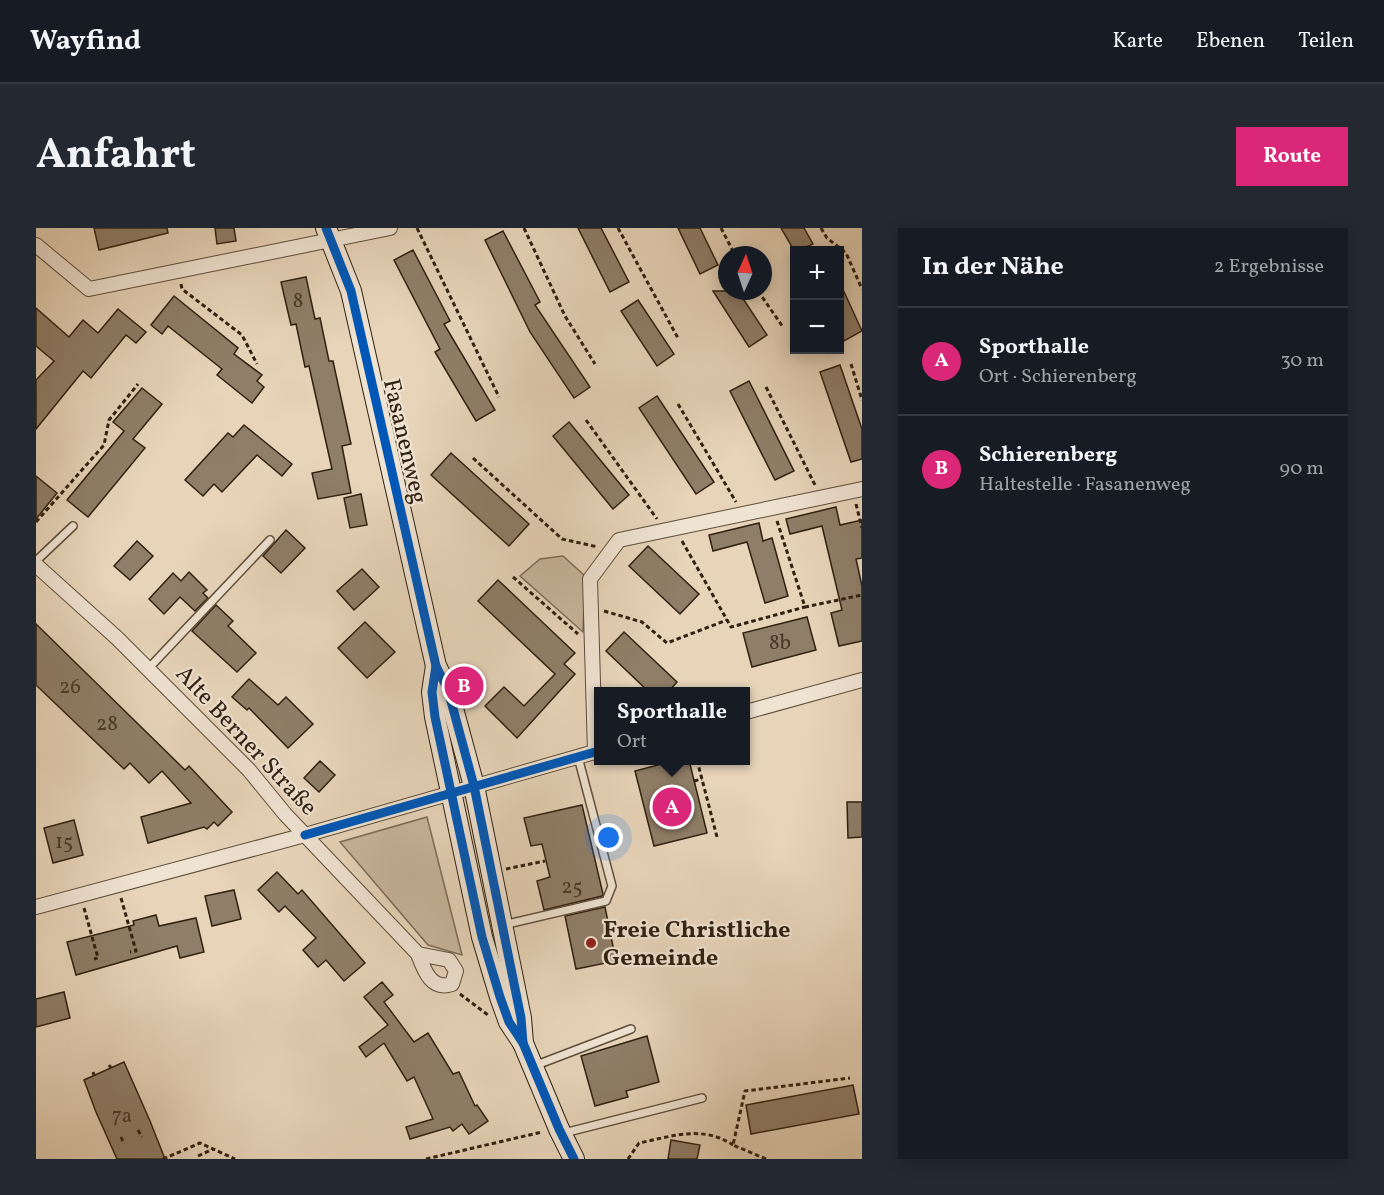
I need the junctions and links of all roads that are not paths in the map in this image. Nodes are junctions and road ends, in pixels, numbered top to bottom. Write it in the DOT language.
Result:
graph roads {
  1 [pos="390,228"];
  2 [pos="329,234"];
  3 [pos="36,245"];
  4 [pos="857,490"];
  5 [pos="73,526"];
  6 [pos="270,540"];
  7 [pos="36,563"];
  8 [pos="436,666"];
  9 [pos="148,669"];
  10 [pos="862,680"];
  11 [pos="594,707"];
  12 [pos="750,710"];
  13 [pos="594,753"];
  14 [pos="578,757"];
  15 [pos="474,786"];
  16 [pos="450,793"];
  17 [pos="305,835"];
  18 [pos="36,907"];
  19 [pos="502,926"];
  20 [pos="418,954"];
  21 [pos="631,1029"];
  22 [pos="523,1043"];
  23 [pos="532,1067"];
  24 [pos="702,1098"];
  25 [pos="560,1131"];
  26 [pos="574,1159"];
  1 -- 2 [label="street"];
  2 -- 3 [label="street"];
  2 -- 8 [label="main road, Fasanenweg"];
  4 -- 11 [label="street"];
  5 -- 7 [label="lane"];
  6 -- 9 [label="lane"];
  7 -- 9 [label="street, Alte Berner Straße"];
  8 -- 15 [label="main road, Fasanenweg"];
  8 -- 16 [label="main road, Fasanenweg"];
  9 -- 17 [label="street, Alte Berner Straße"];
  10 -- 12 [label="street"];
  13 -- 14 [label="street"];
  14 -- 15 [label="street"];
  14 -- 19 [label="lane"];
  15 -- 16 [label="street"];
  15 -- 19 [label="main road, Fasanenweg"];
  16 -- 17 [label="street"];
  16 -- 22 [label="main road, Fasanenweg"];
  17 -- 18 [label="street"];
  17 -- 20 [label="street, Alte Berner Straße"];
  19 -- 22 [label="main road, Fasanenweg"];
  21 -- 23 [label="lane"];
  22 -- 23 [label="main road"];
  23 -- 25 [label="main road"];
  24 -- 25 [label="lane"];
  25 -- 26 [label="main road"];
}
